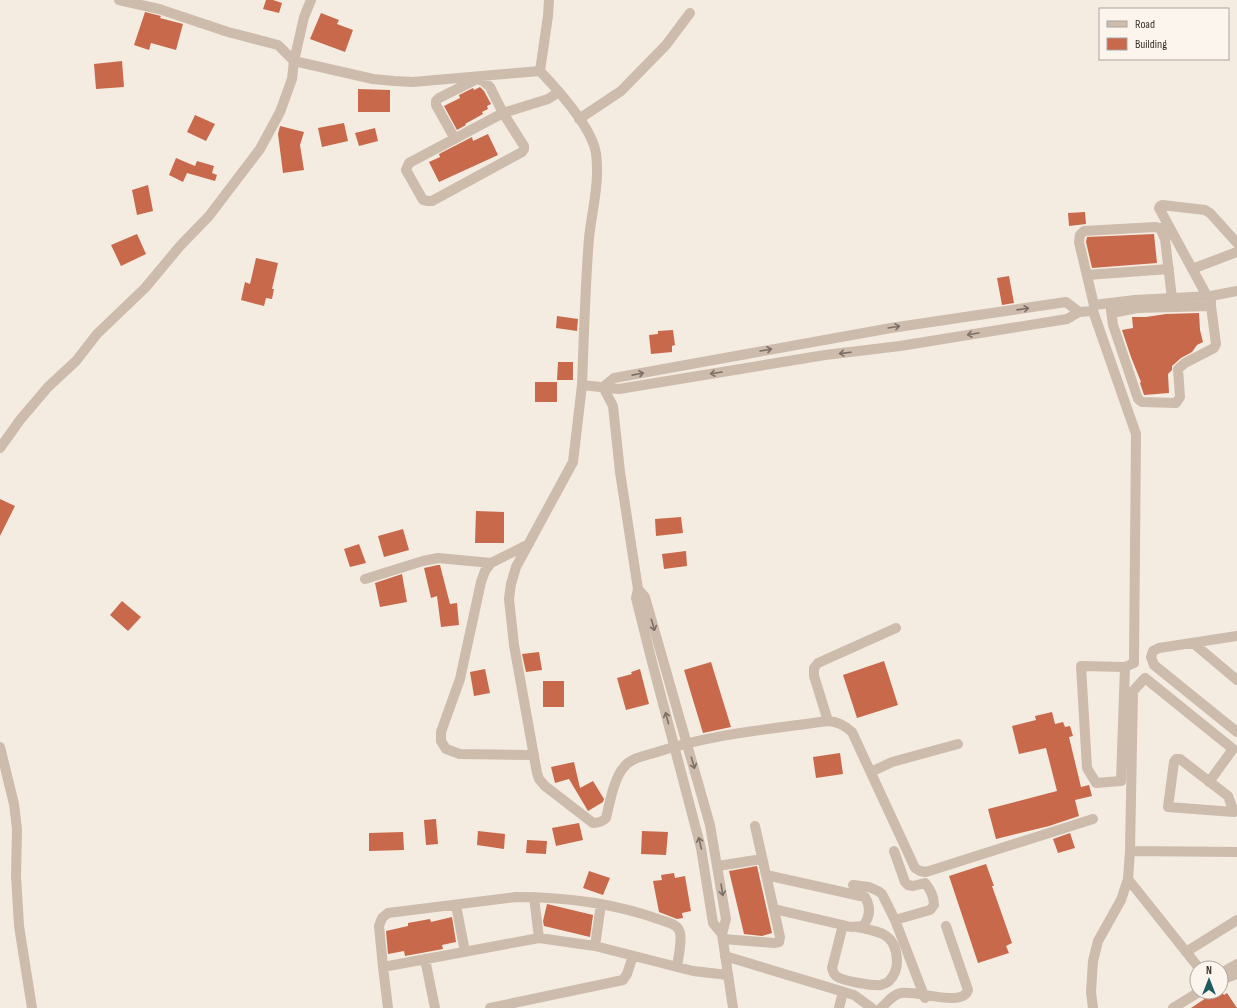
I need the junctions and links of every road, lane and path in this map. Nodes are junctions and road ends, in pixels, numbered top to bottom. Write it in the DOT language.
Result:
graph roads {
  1 [pos="119,0"];
  2 [pos="311,0"];
  3 [pos="549,0"];
  4 [pos="690,13"];
  5 [pos="294,60"];
  6 [pos="540,71"];
  7 [pos="559,92"];
  8 [pos="503,113"];
  9 [pos="579,119"];
  10 [pos="455,139"];
  11 [pos="1237,243"];
  12 [pos="1237,252"];
  13 [pos="1169,269"];
  14 [pos="1192,269"];
  15 [pos="1087,275"];
  16 [pos="1237,291"];
  17 [pos="1209,296"];
  18 [pos="1172,298"];
  19 [pos="1110,303"];
  20 [pos="1211,306"];
  21 [pos="1093,308"];
  22 [pos="1079,312"];
  23 [pos="1112,313"];
  24 [pos="582,385"];
  25 [pos="603,388"];
  26 [pos="0,448"];
  27 [pos="529,544"];
  28 [pos="491,563"];
  29 [pos="364,579"];
  30 [pos="638,589"];
  31 [pos="896,628"];
  32 [pos="1237,636"];
  33 [pos="1193,643"];
  34 [pos="661,655"];
  35 [pos="651,658"];
  36 [pos="1125,667"];
  37 [pos="1237,680"];
  38 [pos="828,722"];
  39 [pos="1237,732"];
  40 [pos="687,744"];
  41 [pos="958,744"];
  42 [pos="674,746"];
  43 [pos="0,747"];
  44 [pos="534,755"];
  45 [pos="871,772"];
  46 [pos="1209,782"];
  47 [pos="1236,815"];
  48 [pos="1093,819"];
  49 [pos="710,825"];
  50 [pos="755,826"];
  51 [pos="696,827"];
  52 [pos="894,851"];
  53 [pos="1130,851"];
  54 [pos="1237,852"];
  55 [pos="762,858"];
  56 [pos="718,866"];
  57 [pos="766,875"];
  58 [pos="1128,879"];
  59 [pos="853,885"];
  60 [pos="534,897"];
  61 [pos="601,904"];
  62 [pos="456,905"];
  63 [pos="774,909"];
  64 [pos="895,920"];
  65 [pos="1237,920"];
  66 [pos="843,925"];
  67 [pos="946,926"];
  68 [pos="857,927"];
  69 [pos="722,937"];
  70 [pos="539,938"];
  71 [pos="595,946"];
  72 [pos="465,952"];
  73 [pos="1186,952"];
  74 [pos="633,956"];
  75 [pos="725,956"];
  76 [pos="425,959"];
  77 [pos="1192,960"];
  78 [pos="383,967"];
  79 [pos="676,967"];
  80 [pos="728,974"];
  81 [pos="843,992"];
  82 [pos="924,998"];
  83 [pos="1189,998"];
  84 [pos="949,1006"];
  85 [pos="32,1008"];
  86 [pos="388,1008"];
  87 [pos="434,1008"];
  88 [pos="490,1008"];
  89 [pos="733,1008"];
  90 [pos="839,1008"];
  91 [pos="872,1008"];
  92 [pos="881,1008"];
  93 [pos="1093,1008"];
  94 [pos="1173,1008"];
  1 -- 5 [label="street"];
  2 -- 5 [label="street"];
  3 -- 6 [label="street"];
  4 -- 9 [label="street"];
  5 -- 6 [label="street"];
  5 -- 26 [label="street"];
  6 -- 7 [label="street"];
  7 -- 8 [label="street"];
  7 -- 9 [label="street"];
  8 -- 10 [label="street"];
  8 -- 10 [label="street"];
  8 -- 10 [label="street"];
  9 -- 24 [label="street"];
  11 -- 14 [label="street"];
  12 -- 14 [label="street"];
  13 -- 15 [label="street"];
  13 -- 15 [label="street"];
  13 -- 18 [label="street"];
  14 -- 17 [label="street"];
  15 -- 21 [label="street"];
  16 -- 17 [label="street"];
  17 -- 18 [label="street"];
  17 -- 20 [label="street"];
  18 -- 19 [label="street"];
  19 -- 21 [label="street"];
  19 -- 23 [label="street"];
  20 -- 23 [label="street"];
  20 -- 23 [label="street"];
  21 -- 22 [label="street"];
  21 -- 36 [label="street"];
  22 -- 25 [label="street, one-way"];
  25 -- 22 [label="street, one-way"];
  24 -- 25 [label="street"];
  24 -- 27 [label="street"];
  25 -- 30 [label="street"];
  27 -- 28 [label="street"];
  27 -- 44 [label="street"];
  28 -- 29 [label="street"];
  28 -- 44 [label="street"];
  30 -- 34 [label="street, one-way"];
  30 -- 35 [label="street"];
  31 -- 38 [label="street"];
  32 -- 33 [label="street"];
  33 -- 37 [label="street"];
  33 -- 39 [label="street"];
  34 -- 35 [label="street"];
  34 -- 40 [label="street"];
  42 -- 35 [label="street, one-way"];
  36 -- 36 [label="street"];
  38 -- 40 [label="street"];
  38 -- 45 [label="street"];
  40 -- 42 [label="street"];
  40 -- 49 [label="street, one-way"];
  41 -- 45 [label="street"];
  42 -- 44 [label="street"];
  42 -- 51 [label="street"];
  43 -- 85 [label="street"];
  45 -- 48 [label="street"];
  46 -- 47 [label="street"];
  46 -- 47 [label="street"];
  46 -- 53 [label="street"];
  49 -- 51 [label="street"];
  49 -- 56 [label="street"];
  50 -- 55 [label="street"];
  69 -- 51 [label="street, one-way"];
  52 -- 64 [label="street"];
  53 -- 54 [label="street"];
  53 -- 58 [label="street"];
  55 -- 56 [label="street"];
  55 -- 57 [label="street"];
  56 -- 69 [label="street, one-way"];
  57 -- 63 [label="street"];
  57 -- 68 [label="street"];
  58 -- 73 [label="street"];
  58 -- 93 [label="street"];
  59 -- 64 [label="street"];
  60 -- 61 [label="street"];
  60 -- 62 [label="street"];
  60 -- 70 [label="street"];
  61 -- 71 [label="street"];
  61 -- 79 [label="street"];
  62 -- 72 [label="street"];
  62 -- 78 [label="street"];
  63 -- 66 [label="street"];
  63 -- 69 [label="street"];
  64 -- 82 [label="street"];
  65 -- 73 [label="street"];
  66 -- 68 [label="street"];
  66 -- 68 [label="street"];
  67 -- 84 [label="street"];
  69 -- 75 [label="street"];
  70 -- 71 [label="street"];
  70 -- 72 [label="street"];
  71 -- 74 [label="street"];
  72 -- 76 [label="street"];
  73 -- 77 [label="street"];
  74 -- 79 [label="street"];
  74 -- 88 [label="street"];
  75 -- 80 [label="street"];
  75 -- 81 [label="street"];
  76 -- 78 [label="street"];
  76 -- 87 [label="street"];
  78 -- 86 [label="street"];
  79 -- 80 [label="street"];
  80 -- 89 [label="street"];
  81 -- 90 [label="street"];
  81 -- 91 [label="street"];
  82 -- 84 [label="street"];
  82 -- 92 [label="street"];
  83 -- 94 [label="street"];
}
